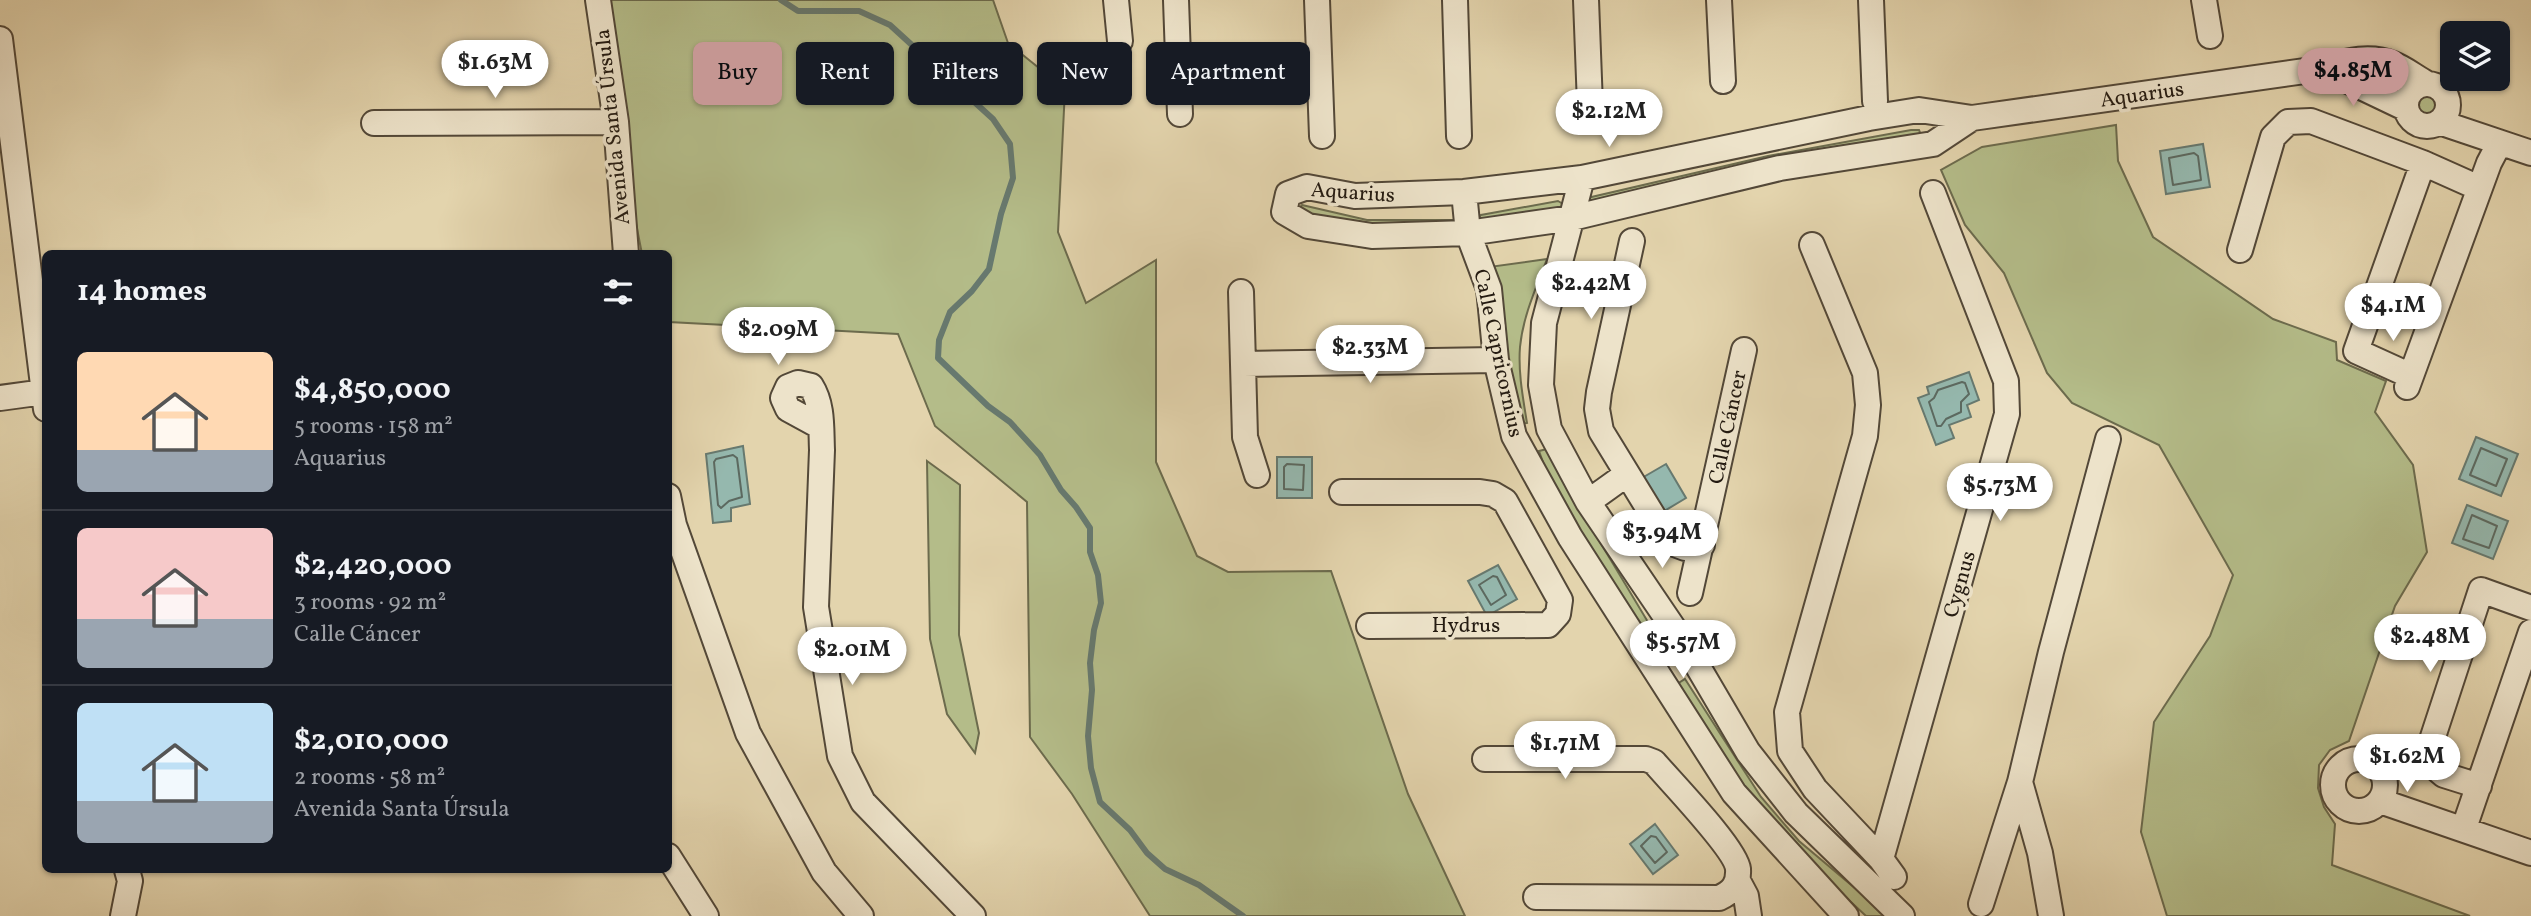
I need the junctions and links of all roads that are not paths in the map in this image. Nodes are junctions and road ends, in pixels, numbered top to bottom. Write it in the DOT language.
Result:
graph roads {
  1 [pos="598,0"];
  2 [pos="1116,0"];
  3 [pos="1176,0"];
  4 [pos="1317,0"];
  5 [pos="1455,0"];
  6 [pos="1586,0"];
  7 [pos="1719,0"];
  8 [pos="1871,0"];
  9 [pos="2204,0"];
  10 [pos="2210,36"];
  11 [pos="0,39"];
  12 [pos="1120,41"];
  13 [pos="2312,70"];
  14 [pos="1723,81"];
  15 [pos="2426,83"];
  16 [pos="1875,101"];
  17 [pos="1590,105"];
  18 [pos="2405,108"];
  19 [pos="1180,114"];
  20 [pos="1972,117"];
  21 [pos="616,122"];
  22 [pos="2439,122"];
  23 [pos="374,123"];
  24 [pos="1322,136"];
  25 [pos="1459,136"];
  26 [pos="2499,144"];
  27 [pos="2531,153"];
  28 [pos="2423,163"];
  29 [pos="1583,178"];
  30 [pos="2479,188"];
  31 [pos="1464,192"];
  32 [pos="1933,193"];
  33 [pos="1572,218"];
  34 [pos="1468,233"];
  35 [pos="1632,241"];
  36 [pos="1812,245"];
  37 [pos="626,250"];
  38 [pos="2240,250"];
  39 [pos="1241,292"];
  40 [pos="1744,350"];
  41 [pos="1496,360"];
  42 [pos="1244,364"];
  43 [pos="42,377"];
  44 [pos="0,398"];
  45 [pos="42,401"];
  46 [pos="821,427"];
  47 [pos="1549,429"];
  48 [pos="1514,436"];
  49 [pos="2108,439"];
  50 [pos="1627,474"];
  51 [pos="1257,475"];
  52 [pos="1342,492"];
  53 [pos="1588,502"];
  54 [pos="672,515"];
  55 [pos="1570,537"];
  56 [pos="1702,545"];
  57 [pos="1534,553"];
  58 [pos="1690,593"];
  59 [pos="2531,608"];
  60 [pos="1369,626"];
  61 [pos="2531,632"];
  62 [pos="1687,648"];
  63 [pos="1654,670"];
  64 [pos="1485,759"];
  65 [pos="2020,782"];
  66 [pos="2479,786"];
  67 [pos="1815,789"];
  68 [pos="1734,793"];
  69 [pos="2380,801"];
  70 [pos="1698,813"];
  71 [pos="1796,813"];
  72 [pos="2464,828"];
  73 [pos="2531,852"];
  74 [pos="672,862"];
  75 [pos="128,873"];
  76 [pos="1738,881"];
  77 [pos="1536,897"];
  78 [pos="1981,904"];
  79 [pos="123,916"];
  80 [pos="706,916"];
  81 [pos="860,916"];
  82 [pos="973,916"];
  83 [pos="1749,916"];
  84 [pos="1846,916"];
  85 [pos="1901,916"];
  86 [pos="2051,916"];
  1 -- 21 [label="street, Avenida Santa Úrsula"];
  2 -- 12 [label="street"];
  3 -- 19 [label="street"];
  4 -- 24 [label="street"];
  5 -- 25 [label="street"];
  6 -- 17 [label="street"];
  7 -- 14 [label="street"];
  8 -- 16 [label="street"];
  9 -- 10 [label="street"];
  11 -- 43 [label="street"];
  13 -- 15 [label="street, Aquarius"];
  13 -- 18 [label="street, Aquarius"];
  13 -- 20 [label="street, Aquarius"];
  15 -- 18 [label="street"];
  15 -- 22 [label="street, Aquarius"];
  18 -- 22 [label="street, Aquarius"];
  20 -- 29 [label="street, Aquarius"];
  20 -- 33 [label="street, Aquarius"];
  21 -- 23 [label="street"];
  21 -- 37 [label="street, Avenida Santa Úrsula"];
  22 -- 26 [label="street, Aquarius"];
  26 -- 27 [label="street, Aquarius"];
  26 -- 30 [label="street"];
  28 -- 30 [label="street"];
  28 -- 30 [label="street"];
  28 -- 38 [label="street"];
  29 -- 31 [label="street, Aquarius"];
  29 -- 33 [label="street, Calle Capricornius"];
  31 -- 34 [label="street, Calle Capricornius"];
  31 -- 34 [label="street, Aquarius"];
  32 -- 67 [label="street, Cygnus"];
  33 -- 34 [label="street, Aquarius"];
  33 -- 47 [label="street, Calle Capricornius"];
  34 -- 41 [label="street, Calle Capricornius"];
  35 -- 50 [label="street"];
  36 -- 67 [label="street, Cygnus"];
  39 -- 42 [label="street"];
  40 -- 56 [label="street, Calle Cáncer"];
  41 -- 42 [label="street"];
  41 -- 48 [label="street, Calle Capricornius"];
  42 -- 51 [label="street"];
  44 -- 45 [label="street"];
  46 -- 82 [label="street"];
  47 -- 48 [label="street"];
  47 -- 53 [label="street, Calle Capricornius"];
  48 -- 55 [label="street, Calle Capricornius"];
  49 -- 65 [label="street"];
  50 -- 53 [label="street"];
  50 -- 56 [label="street"];
  52 -- 57 [label="street"];
  53 -- 62 [label="street, Calle Capricornius"];
  54 -- 81 [label="street"];
  55 -- 57 [label="street"];
  55 -- 63 [label="street, Calle Capricornius"];
  56 -- 58 [label="street, Calle Cáncer"];
  57 -- 60 [label="street, Hydrus"];
  59 -- 66 [label="street"];
  61 -- 66 [label="street"];
  62 -- 63 [label="street"];
  62 -- 71 [label="street, Calle Capricornius"];
  63 -- 68 [label="street, Calle Capricornius"];
  64 -- 70 [label="street"];
  65 -- 78 [label="street"];
  65 -- 86 [label="street"];
  66 -- 72 [label="street"];
  67 -- 71 [label="street"];
  68 -- 70 [label="street"];
  68 -- 84 [label="street, Calle Capricornius"];
  69 -- 72 [label="street"];
  70 -- 76 [label="street"];
  71 -- 85 [label="street, Calle Capricornius"];
  72 -- 73 [label="street"];
  74 -- 80 [label="street"];
  75 -- 79 [label="street"];
  76 -- 77 [label="street"];
  76 -- 83 [label="street"];
}
